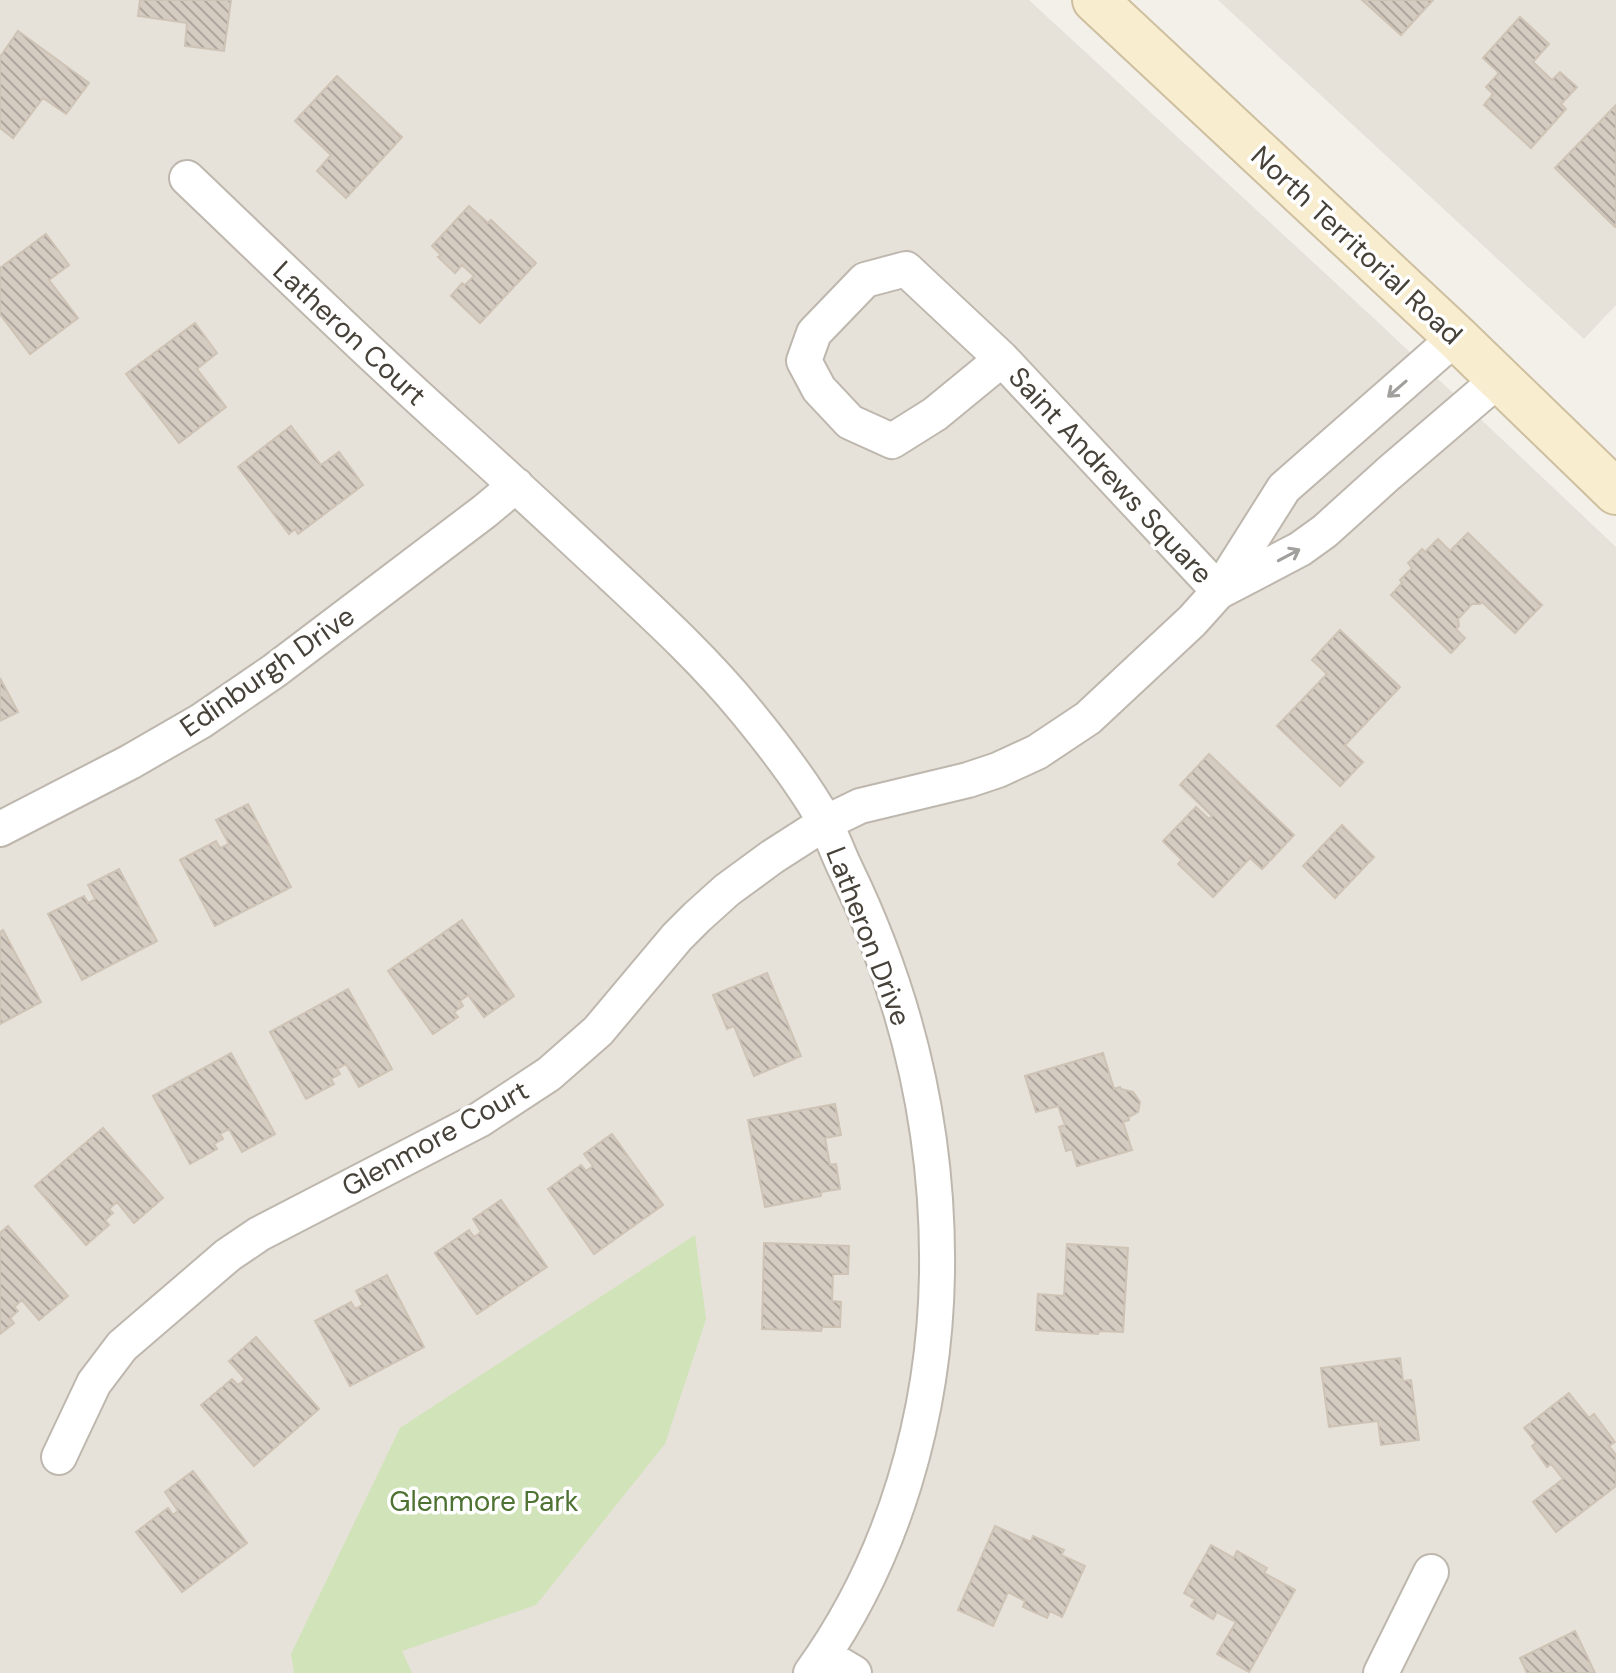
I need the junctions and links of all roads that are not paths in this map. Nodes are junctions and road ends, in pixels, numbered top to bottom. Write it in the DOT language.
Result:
graph roads {
  1 [pos="1095,0"];
  2 [pos="187,178"];
  3 [pos="1456,337"];
  4 [pos="1002,359"];
  5 [pos="1500,378"];
  6 [pos="516,485"];
  7 [pos="1616,492"];
  8 [pos="1219,591"];
  9 [pos="825,823"];
  10 [pos="0,829"];
  11 [pos="59,1457"];
  12 [pos="1431,1572"];
  13 [pos="818,1664"];
  14 [pos="854,1673"];
  15 [pos="1381,1673"];
  1 -- 3 [label="main road, North Territorial Road"];
  2 -- 6 [label="street, Latheron Court"];
  3 -- 5 [label="main road, North Territorial Road"];
  3 -- 8 [label="street, one-way"];
  4 -- 4 [label="street, Saint Andrews Square"];
  4 -- 8 [label="street, Saint Andrews Square"];
  5 -- 7 [label="main road, North Territorial Road"];
  8 -- 5 [label="street, one-way"];
  6 -- 9 [label="street, Latheron Drive"];
  6 -- 10 [label="street, Edinburgh Drive"];
  8 -- 9 [label="street, Glenmore Court"];
  9 -- 11 [label="street, Glenmore Court"];
  9 -- 13 [label="street, Latheron Drive"];
  12 -- 15 [label="street"];
  13 -- 14 [label="street"];
}
